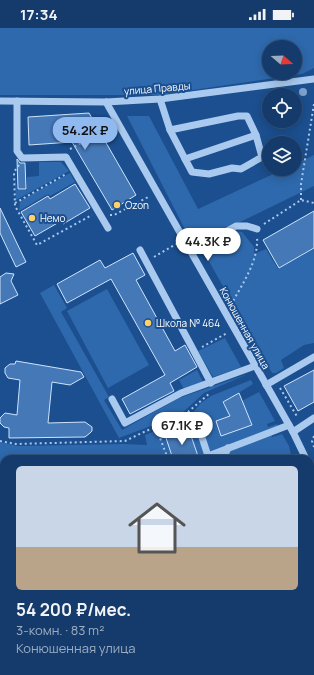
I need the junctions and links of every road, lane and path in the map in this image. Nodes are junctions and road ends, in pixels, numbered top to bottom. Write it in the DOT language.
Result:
graph roads {
  1 [pos="314,79"];
  2 [pos="160,99"];
  3 [pos="0,101"];
  4 [pos="17,101"];
  5 [pos="106,102"];
  6 [pos="314,104"];
  7 [pos="117,122"];
  8 [pos="170,130"];
  9 [pos="97,134"];
  10 [pos="256,135"];
  11 [pos="81,143"];
  12 [pos="70,149"];
  13 [pos="22,158"];
  14 [pos="185,159"];
  15 [pos="73,170"];
  16 [pos="301,200"];
  17 [pos="15,203"];
  18 [pos="314,203"];
  19 [pos="98,212"];
  20 [pos="108,228"];
  21 [pos="257,229"];
  22 [pos="176,244"];
  23 [pos="140,250"];
  24 [pos="191,251"];
  25 [pos="146,262"];
  26 [pos="231,305"];
  27 [pos="227,333"];
  28 [pos="194,351"];
  29 [pos="314,357"];
  30 [pos="255,366"];
  31 [pos="211,383"];
  32 [pos="266,385"];
  33 [pos="112,399"];
  34 [pos="314,418"];
  35 [pos="198,425"];
  36 [pos="288,425"];
  37 [pos="293,432"];
  38 [pos="314,436"];
  39 [pos="314,447"];
  40 [pos="228,448"];
  41 [pos="166,455"];
  42 [pos="208,455"];
  43 [pos="210,455"];
  44 [pos="225,455"];
  45 [pos="304,455"];
  1 -- 2 [label="street, улица Правды"];
  2 -- 5 [label="street, улица Правды"];
  2 -- 8 [label="street"];
  3 -- 4 [label="street, улица Правды"];
  4 -- 5 [label="street, улица Правды"];
  4 -- 13 [label="street"];
  5 -- 7 [label="street, Конюшенная улица"];
  6 -- 16 [label="path"];
  7 -- 9 [label="path"];
  7 -- 24 [label="street, Конюшенная улица"];
  8 -- 10 [label="street"];
  8 -- 14 [label="street"];
  10 -- 14 [label="street"];
  10 -- 14 [label="street"];
  11 -- 12 [label="path"];
  13 -- 15 [label="street"];
  13 -- 17 [label="path"];
  15 -- 17 [label="path"];
  15 -- 19 [label="street"];
  16 -- 18 [label="path"];
  16 -- 21 [label="path"];
  17 -- 19 [label="path"];
  19 -- 20 [label="street"];
  21 -- 24 [label="street"];
  21 -- 26 [label="path"];
  22 -- 25 [label="path"];
  23 -- 25 [label="street"];
  24 -- 30 [label="street, Конюшенная улица"];
  25 -- 28 [label="street"];
  27 -- 28 [label="path"];
  28 -- 31 [label="street"];
  29 -- 32 [label="street"];
  30 -- 31 [label="street"];
  30 -- 32 [label="street, Конюшенная улица"];
  31 -- 33 [label="street"];
  32 -- 36 [label="street, Конюшенная улица"];
  34 -- 37 [label="street"];
  35 -- 41 [label="path"];
  35 -- 42 [label="street"];
  36 -- 37 [label="street, Конюшенная улица"];
  36 -- 40 [label="street"];
  37 -- 45 [label="street, Конюшенная улица"];
  38 -- 39 [label="path"];
  40 -- 43 [label="street"];
  40 -- 44 [label="street"];
}
